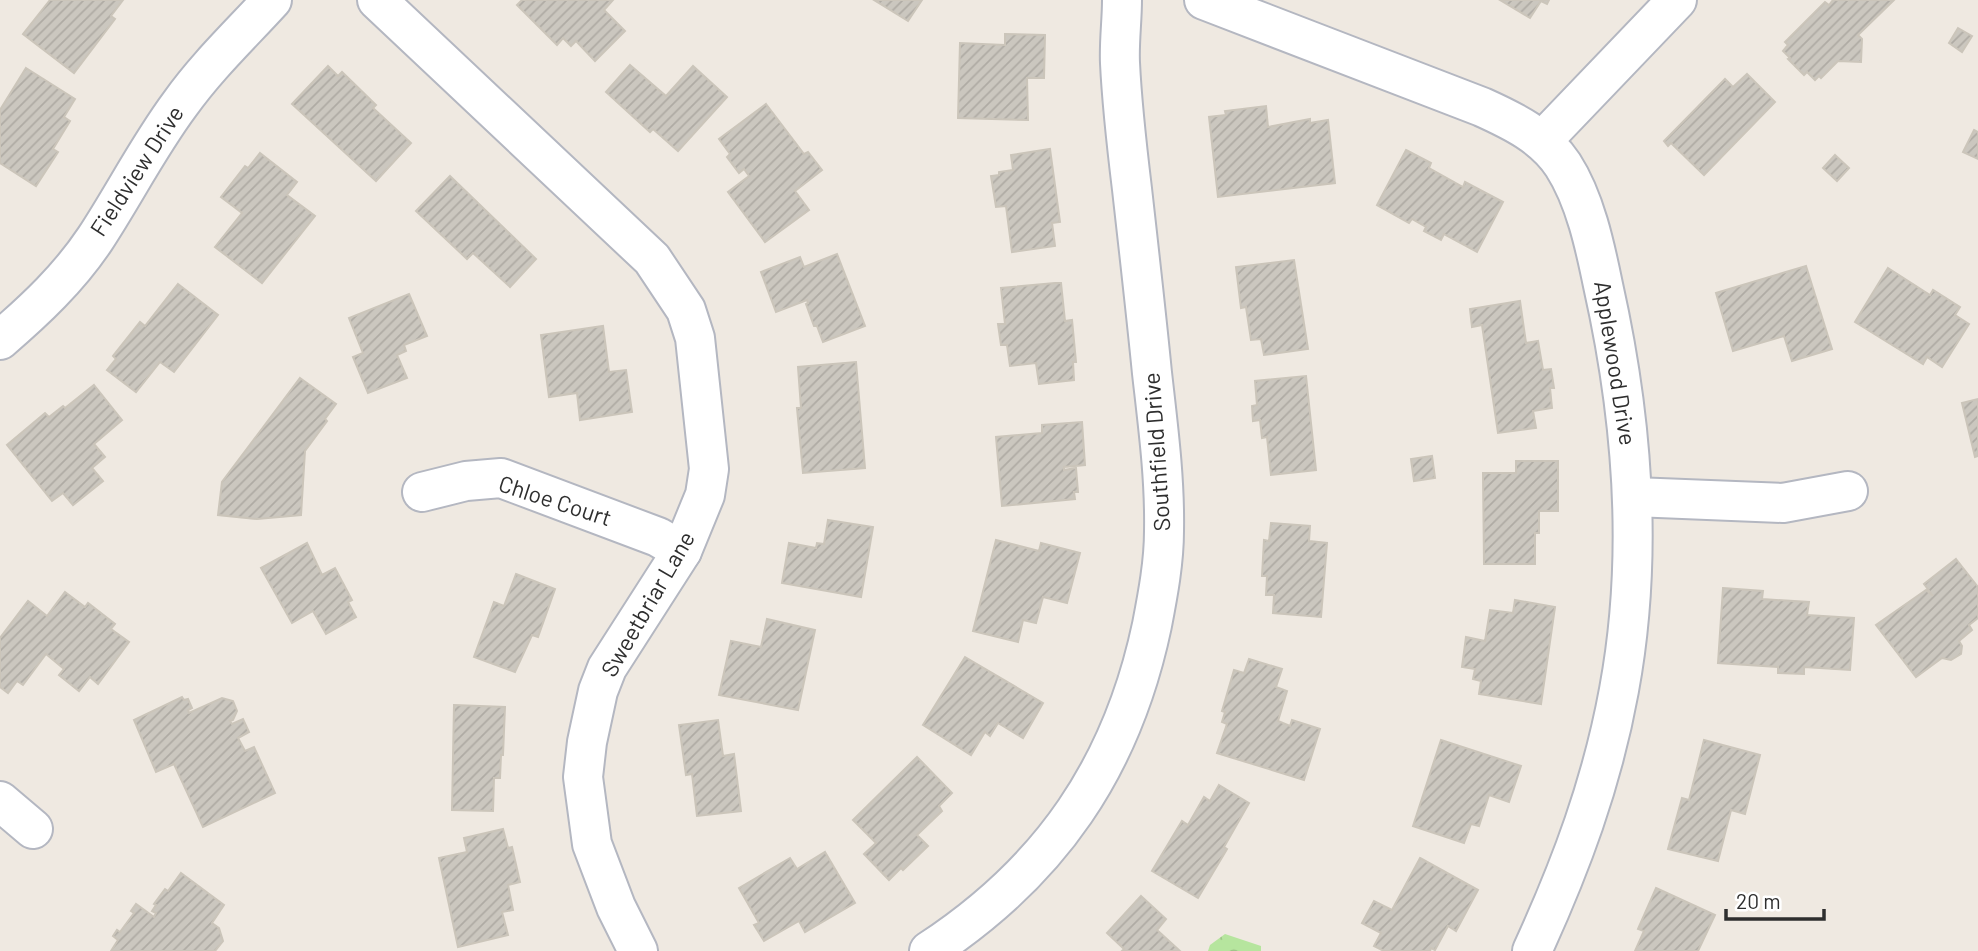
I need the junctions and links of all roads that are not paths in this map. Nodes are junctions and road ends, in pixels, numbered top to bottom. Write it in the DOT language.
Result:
graph roads {
  1 [pos="272,0"];
  2 [pos="377,0"];
  3 [pos="1122,0"];
  4 [pos="1204,0"];
  5 [pos="1677,0"];
  6 [pos="1542,141"];
  7 [pos="0,340"];
  8 [pos="1848,491"];
  9 [pos="422,492"];
  10 [pos="1634,496"];
  11 [pos="682,551"];
  12 [pos="0,802"];
  13 [pos="33,829"];
  14 [pos="638,951"];
  15 [pos="929,951"];
  16 [pos="1532,951"];
  1 -- 7 [label="street, Fieldview Drive"];
  2 -- 11 [label="street, Sweetbriar Lane"];
  3 -- 15 [label="street, Southfield Drive"];
  4 -- 6 [label="street, Applewood Drive"];
  5 -- 6 [label="street"];
  6 -- 10 [label="street, Applewood Drive"];
  8 -- 10 [label="street"];
  9 -- 11 [label="street, Chloe Court"];
  10 -- 16 [label="street, Applewood Drive"];
  11 -- 14 [label="street, Sweetbriar Lane"];
  12 -- 13 [label="street"];
}
